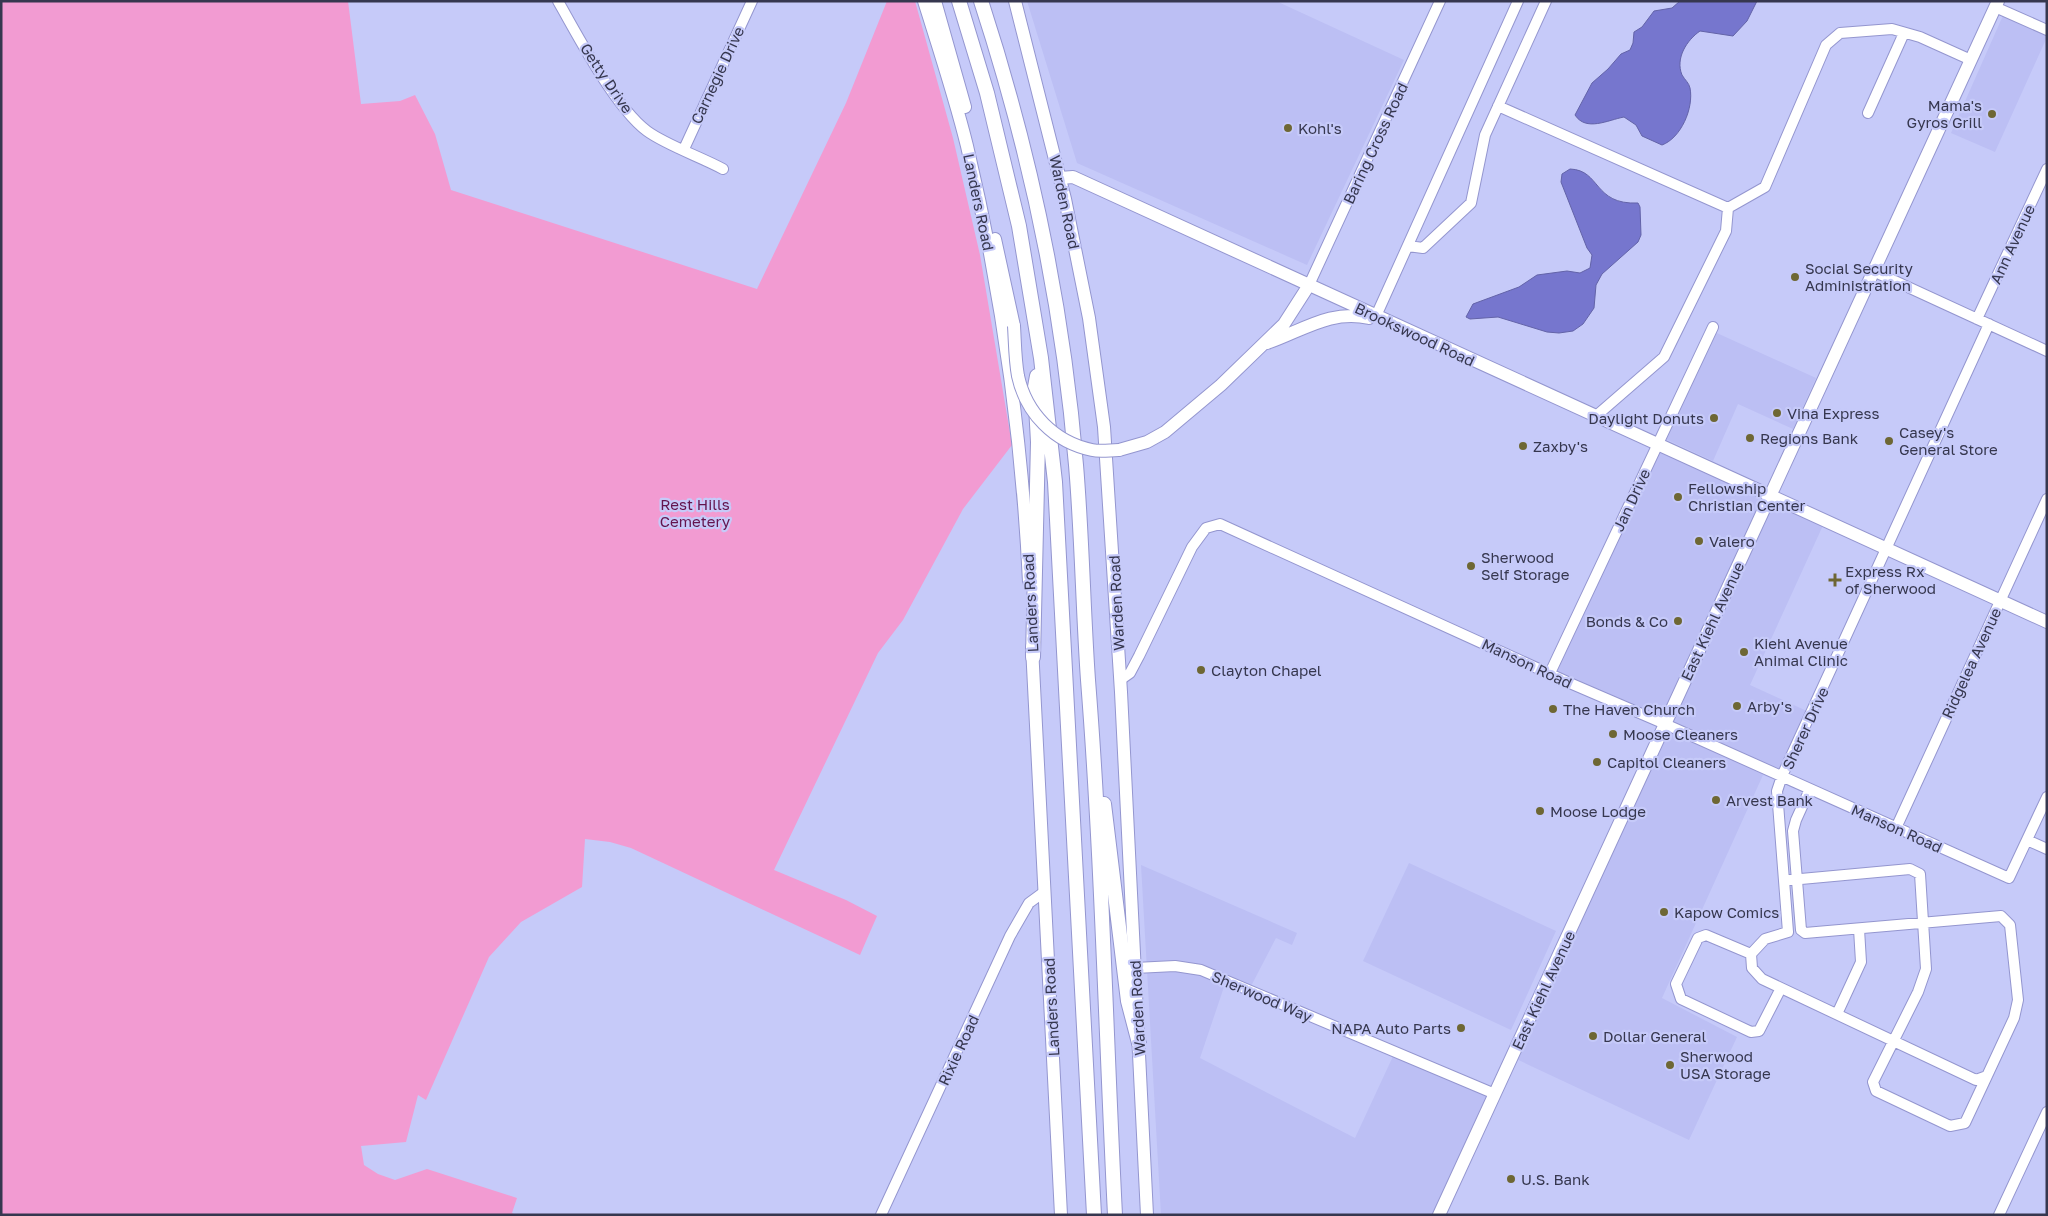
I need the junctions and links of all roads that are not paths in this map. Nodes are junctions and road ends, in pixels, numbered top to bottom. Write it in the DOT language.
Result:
graph roads {
  1 [pos="558,1"];
  2 [pos="752,1"];
  3 [pos="924,1"];
  4 [pos="935,1"];
  5 [pos="959,1"];
  6 [pos="981,1"];
  7 [pos="1015,1"];
  8 [pos="1440,1"];
  9 [pos="1518,1"];
  10 [pos="1546,1"];
  11 [pos="1997,4"];
  12 [pos="2047,30"];
  13 [pos="1904,33"];
  14 [pos="1971,60"];
  15 [pos="1498,106"];
  16 [pos="1868,113"];
  17 [pos="684,148"];
  18 [pos="723,169"];
  19 [pos="2047,169"];
  20 [pos="1060,178"];
  21 [pos="1728,208"];
  22 [pos="1408,246"];
  23 [pos="1873,272"];
  24 [pos="1309,285"];
  25 [pos="1376,316"];
  26 [pos="1977,319"];
  27 [pos="1394,324"];
  28 [pos="1989,324"];
  29 [pos="1714,326"];
  30 [pos="1265,344"];
  31 [pos="2047,351"];
  32 [pos="1041,358"];
  33 [pos="1596,416"];
  34 [pos="1657,444"];
  35 [pos="1769,496"];
  36 [pos="2047,499"];
  37 [pos="1886,549"];
  38 [pos="2000,601"];
  39 [pos="2047,622"];
  40 [pos="1033,657"];
  41 [pos="1550,673"];
  42 [pos="1120,680"];
  43 [pos="1093,724"];
  44 [pos="1665,724"];
  45 [pos="1782,776"];
  46 [pos="1810,789"];
  47 [pos="2047,797"];
  48 [pos="1779,817"];
  49 [pos="1796,820"];
  50 [pos="1896,828"];
  51 [pos="1794,840"];
  52 [pos="2027,840"];
  53 [pos="1781,841"];
  54 [pos="2047,849"];
  55 [pos="1797,880"];
  56 [pos="1784,881"];
  57 [pos="1044,892"];
  58 [pos="1925,923"];
  59 [pos="1859,929"];
  60 [pos="1801,930"];
  61 [pos="1788,932"];
  62 [pos="1751,954"];
  63 [pos="1135,968"];
  64 [pos="1781,988"];
  65 [pos="1837,1014"];
  66 [pos="1893,1041"];
  67 [pos="1139,1043"];
  68 [pos="1987,1076"];
  69 [pos="1495,1094"];
  70 [pos="2047,1112"];
  71 [pos="882,1215"];
  72 [pos="1061,1215"];
  73 [pos="1094,1215"];
  74 [pos="1116,1215"];
  75 [pos="1147,1215"];
  76 [pos="1439,1215"];
  77 [pos="2000,1215"];
  1 -- 17 [label="street, Getty Drive"];
  2 -- 17 [label="street, Carnegie Drive"];
  3 -- 40 [label="main road, Landers Road"];
  4 -- 30 [label="main road, bridge"];
  5 -- 32 [label="highway"];
  6 -- 43 [label="highway"];
  7 -- 20 [label="main road, Warden Road"];
  8 -- 24 [label="street, Baring Cross Road"];
  9 -- 22 [label="street"];
  10 -- 15 [label="street"];
  11 -- 12 [label="street"];
  11 -- 14 [label="main road, East Kiehl Avenue"];
  13 -- 14 [label="street"];
  13 -- 16 [label="street"];
  13 -- 21 [label="street"];
  14 -- 23 [label="main road, East Kiehl Avenue"];
  15 -- 21 [label="street"];
  15 -- 22 [label="street"];
  17 -- 18 [label="street, Getty Drive"];
  19 -- 26 [label="street, Ann Avenue"];
  20 -- 24 [label="main road, Brookswood Road"];
  20 -- 42 [label="main road, Warden Road"];
  21 -- 33 [label="street"];
  22 -- 25 [label="street"];
  23 -- 26 [label="street"];
  23 -- 35 [label="main road, East Kiehl Avenue"];
  24 -- 25 [label="main road, Brookswood Road"];
  24 -- 30 [label="main road"];
  25 -- 27 [label="main road, Brookswood Road"];
  26 -- 28 [label="street"];
  27 -- 30 [label="main road"];
  27 -- 33 [label="main road, Brookswood Road"];
  28 -- 31 [label="street"];
  28 -- 37 [label="street, Sherer Drive"];
  29 -- 34 [label="street, Jan Drive"];
  32 -- 40 [label="highway"];
  32 -- 73 [label="highway"];
  33 -- 34 [label="main road, Brookswood Road"];
  34 -- 35 [label="main road, Brookswood Road"];
  34 -- 41 [label="street, Jan Drive"];
  35 -- 37 [label="main road, Brookswood Road"];
  35 -- 44 [label="main road, East Kiehl Avenue"];
  36 -- 38 [label="street, Ridgelea Avenue"];
  37 -- 38 [label="main road, Brookswood Road"];
  37 -- 45 [label="street, Sherer Drive"];
  38 -- 39 [label="main road, Brookswood Road"];
  38 -- 50 [label="street, Ridgelea Avenue"];
  40 -- 57 [label="main road, Landers Road"];
  41 -- 42 [label="street, Manson Road"];
  41 -- 44 [label="street, Manson Road"];
  42 -- 63 [label="main road, Warden Road"];
  43 -- 67 [label="highway"];
  43 -- 74 [label="highway"];
  44 -- 45 [label="street, Manson Road"];
  44 -- 69 [label="main road, East Kiehl Avenue"];
  45 -- 46 [label="street, Manson Road"];
  45 -- 48 [label="street, Sherer Drive"];
  46 -- 49 [label="street"];
  46 -- 50 [label="street, Manson Road"];
  47 -- 52 [label="street"];
  48 -- 49 [label="street"];
  48 -- 53 [label="street, Sherer Drive"];
  49 -- 51 [label="street"];
  50 -- 52 [label="street, Manson Road"];
  51 -- 53 [label="street"];
  51 -- 55 [label="street"];
  52 -- 54 [label="street"];
  53 -- 56 [label="street, Sherer Drive"];
  55 -- 56 [label="street"];
  55 -- 58 [label="street"];
  55 -- 60 [label="street"];
  56 -- 61 [label="street, Sherer Drive"];
  57 -- 71 [label="street, Rixie Road"];
  57 -- 72 [label="main road, Landers Road"];
  58 -- 59 [label="street"];
  58 -- 66 [label="street"];
  58 -- 68 [label="street"];
  59 -- 60 [label="street"];
  59 -- 65 [label="street"];
  60 -- 61 [label="street"];
  61 -- 62 [label="street"];
  62 -- 64 [label="street"];
  62 -- 64 [label="street"];
  63 -- 67 [label="main road, Warden Road"];
  63 -- 69 [label="street, Sherwood Way"];
  64 -- 65 [label="street"];
  65 -- 66 [label="street"];
  66 -- 68 [label="street"];
  66 -- 68 [label="street"];
  67 -- 75 [label="main road, Warden Road"];
  69 -- 76 [label="main road, East Kiehl Avenue"];
  70 -- 77 [label="street"];
}
